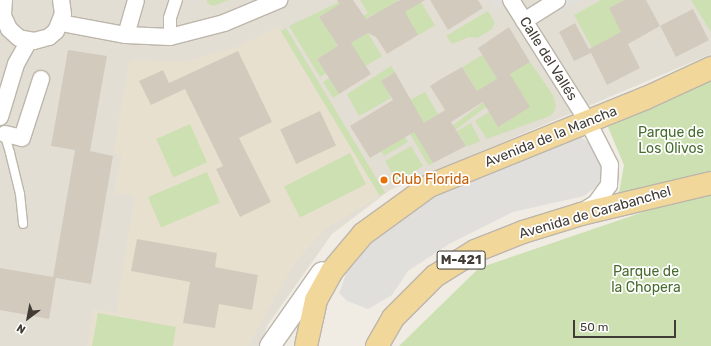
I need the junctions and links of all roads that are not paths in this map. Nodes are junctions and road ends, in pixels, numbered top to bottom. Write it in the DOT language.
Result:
graph roads {
  1 [pos="4,0"];
  2 [pos="61,0"];
  3 [pos="136,0"];
  4 [pos="176,0"];
  5 [pos="279,0"];
  6 [pos="511,0"];
  7 [pos="557,0"];
  8 [pos="524,21"];
  9 [pos="61,23"];
  10 [pos="126,35"];
  11 [pos="170,37"];
  12 [pos="29,41"];
  13 [pos="711,68"];
  14 [pos="41,79"];
  15 [pos="0,117"];
  16 [pos="588,122"];
  17 [pos="2,132"];
  18 [pos="711,183"];
  19 [pos="575,216"];
  20 [pos="23,224"];
  21 [pos="363,234"];
  22 [pos="270,346"];
  23 [pos="306,346"];
  24 [pos="377,346"];
  1 -- 12 [label="street"];
  2 -- 9 [label="street"];
  3 -- 10 [label="street"];
  4 -- 11 [label="street"];
  5 -- 11 [label="street"];
  6 -- 8 [label="street, Calle del Vallés"];
  7 -- 8 [label="street"];
  8 -- 16 [label="street, Calle del Vallés"];
  9 -- 10 [label="street"];
  9 -- 12 [label="street"];
  10 -- 11 [label="street"];
  12 -- 15 [label="street"];
  13 -- 16 [label="main road, Avenida de la Mancha"];
  14 -- 17 [label="street"];
  16 -- 19 [label="street, Calle del Vallés"];
  16 -- 21 [label="main road, Avenida de la Mancha"];
  17 -- 20 [label="lane"];
  18 -- 19 [label="main road, Avenida de Carabanchel / M-421"];
  19 -- 24 [label="main road, Avenida de Carabanchel / M-421"];
  21 -- 22 [label="street"];
  21 -- 23 [label="main road, Avenida de la Mancha"];
}
